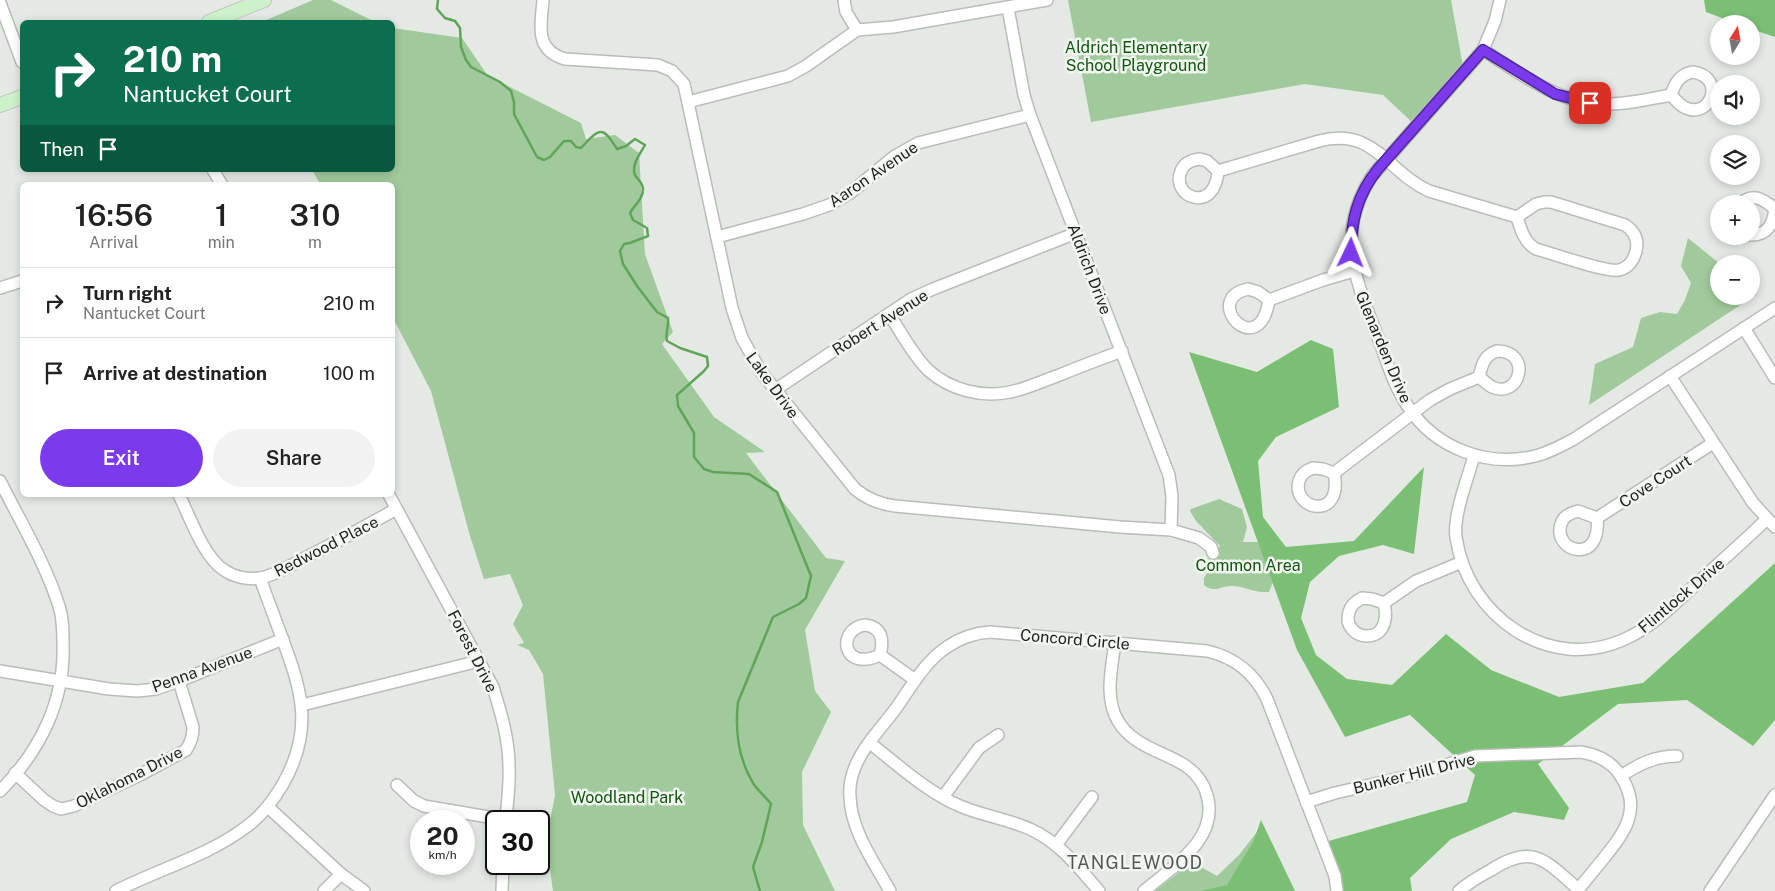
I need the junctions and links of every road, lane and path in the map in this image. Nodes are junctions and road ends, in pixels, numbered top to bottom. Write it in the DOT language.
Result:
graph roads {
  1 [pos="264,0"];
  2 [pos="543,0"];
  3 [pos="844,0"];
  4 [pos="1047,0"];
  5 [pos="1500,0"];
  6 [pos="0,3"];
  7 [pos="1008,8"];
  8 [pos="214,20"];
  9 [pos="857,30"];
  10 [pos="1483,50"];
  11 [pos="20,57"];
  12 [pos="1671,95"];
  13 [pos="20,98"];
  14 [pos="688,102"];
  15 [pos="0,106"];
  16 [pos="1030,115"];
  17 [pos="1387,159"];
  18 [pos="1218,171"];
  19 [pos="1760,198"];
  20 [pos="1775,208"];
  21 [pos="1518,217"];
  22 [pos="1076,233"];
  23 [pos="1760,234"];
  24 [pos="717,237"];
  25 [pos="1354,271"];
  26 [pos="20,283"];
  27 [pos="0,288"];
  28 [pos="1269,300"];
  29 [pos="1775,308"];
  30 [pos="889,314"];
  31 [pos="1744,328"];
  32 [pos="1122,351"];
  33 [pos="1670,376"];
  34 [pos="1479,377"];
  35 [pos="1775,378"];
  36 [pos="775,390"];
  37 [pos="1412,413"];
  38 [pos="1713,443"];
  39 [pos="1474,456"];
  40 [pos="1334,473"];
  41 [pos="0,481"];
  42 [pos="180,497"];
  43 [pos="390,497"];
  44 [pos="396,509"];
  45 [pos="1597,518"];
  46 [pos="1771,523"];
  47 [pos="1171,530"];
  48 [pos="1213,553"];
  49 [pos="1462,562"];
  50 [pos="260,578"];
  51 [pos="1384,603"];
  52 [pos="283,639"];
  53 [pos="1115,642"];
  54 [pos="880,655"];
  55 [pos="480,661"];
  56 [pos="0,672"];
  57 [pos="915,680"];
  58 [pos="61,681"];
  59 [pos="179,681"];
  60 [pos="302,706"];
  61 [pos="998,735"];
  62 [pos="870,743"];
  63 [pos="1677,756"];
  64 [pos="15,773"];
  65 [pos="1621,776"];
  66 [pos="397,786"];
  67 [pos="0,791"];
  68 [pos="1775,795"];
  69 [pos="943,797"];
  70 [pos="1092,797"];
  71 [pos="1306,802"];
  72 [pos="268,807"];
  73 [pos="507,810"];
  74 [pos="485,817"];
  75 [pos="1056,845"];
  76 [pos="341,874"];
  77 [pos="503,875"];
  78 [pos="1576,889"];
  79 [pos="116,891"];
  80 [pos="324,891"];
  81 [pos="364,891"];
  82 [pos="502,891"];
  83 [pos="890,891"];
  84 [pos="1099,891"];
  85 [pos="1144,891"];
  86 [pos="1337,891"];
  87 [pos="1458,891"];
  88 [pos="1710,891"];
  1 -- 8 [label="main road"];
  2 -- 14 [label="street, Lake Drive"];
  3 -- 9 [label="street"];
  4 -- 7 [label="street"];
  5 -- 10 [label="street, Glenarden Drive"];
  6 -- 11 [label="street"];
  7 -- 9 [label="street"];
  7 -- 16 [label="street, Aldrich Drive"];
  9 -- 14 [label="street"];
  10 -- 12 [label="street"];
  10 -- 17 [label="street, Glenarden Drive"];
  13 -- 15 [label="main road"];
  14 -- 24 [label="street, Lake Drive"];
  16 -- 22 [label="street, Aldrich Drive"];
  16 -- 24 [label="street, Aaron Avenue"];
  17 -- 18 [label="street"];
  17 -- 21 [label="street"];
  17 -- 25 [label="street, Glenarden Drive"];
  19 -- 20 [label="street"];
  20 -- 23 [label="street"];
  21 -- 21 [label="street"];
  22 -- 30 [label="street, Robert Avenue"];
  22 -- 32 [label="street, Aldrich Drive"];
  24 -- 36 [label="street, Lake Drive"];
  25 -- 28 [label="street"];
  25 -- 37 [label="street, Glenarden Drive"];
  26 -- 27 [label="street"];
  29 -- 31 [label="street, Glenarden Drive"];
  30 -- 32 [label="street"];
  30 -- 36 [label="street, Robert Avenue"];
  31 -- 33 [label="street, Glenarden Drive"];
  31 -- 35 [label="street"];
  32 -- 47 [label="street, Aldrich Drive"];
  33 -- 38 [label="street"];
  33 -- 39 [label="street, Glenarden Drive"];
  34 -- 37 [label="street"];
  36 -- 47 [label="street, Lake Drive"];
  37 -- 39 [label="street, Glenarden Drive"];
  37 -- 40 [label="street"];
  38 -- 45 [label="street, Cove Court"];
  38 -- 46 [label="street"];
  39 -- 49 [label="street, Flintlock Drive"];
  41 -- 58 [label="street"];
  42 -- 50 [label="street, Redwood Place"];
  43 -- 44 [label="street, Forest Drive"];
  44 -- 50 [label="street, Redwood Place"];
  44 -- 55 [label="street, Forest Drive"];
  46 -- 49 [label="street, Flintlock Drive"];
  47 -- 48 [label="street, Lake Drive"];
  49 -- 51 [label="street"];
  50 -- 52 [label="street"];
  52 -- 59 [label="street, Penna Avenue"];
  52 -- 60 [label="street"];
  53 -- 57 [label="street, Concord Circle"];
  53 -- 71 [label="street, Concord Circle"];
  53 -- 85 [label="street"];
  54 -- 57 [label="street"];
  55 -- 60 [label="street"];
  55 -- 73 [label="street, Forest Drive"];
  56 -- 58 [label="street, Penna Avenue"];
  57 -- 62 [label="street, Concord Circle"];
  58 -- 59 [label="street, Penna Avenue"];
  58 -- 64 [label="street"];
  59 -- 64 [label="street, Oklahoma Drive"];
  60 -- 72 [label="street"];
  61 -- 69 [label="street"];
  62 -- 69 [label="street"];
  62 -- 83 [label="street, Concord Circle"];
  63 -- 65 [label="street"];
  64 -- 67 [label="street"];
  65 -- 71 [label="street, Bunker Hill Drive"];
  65 -- 78 [label="street, Bunker Hill Drive"];
  66 -- 74 [label="street"];
  68 -- 88 [label="street"];
  69 -- 75 [label="street"];
  70 -- 75 [label="street"];
  71 -- 86 [label="street, Concord Circle"];
  72 -- 76 [label="street"];
  72 -- 79 [label="street"];
  75 -- 84 [label="street"];
  76 -- 80 [label="street"];
  76 -- 81 [label="street"];
  77 -- 82 [label="street"];
  78 -- 87 [label="street"];
}
